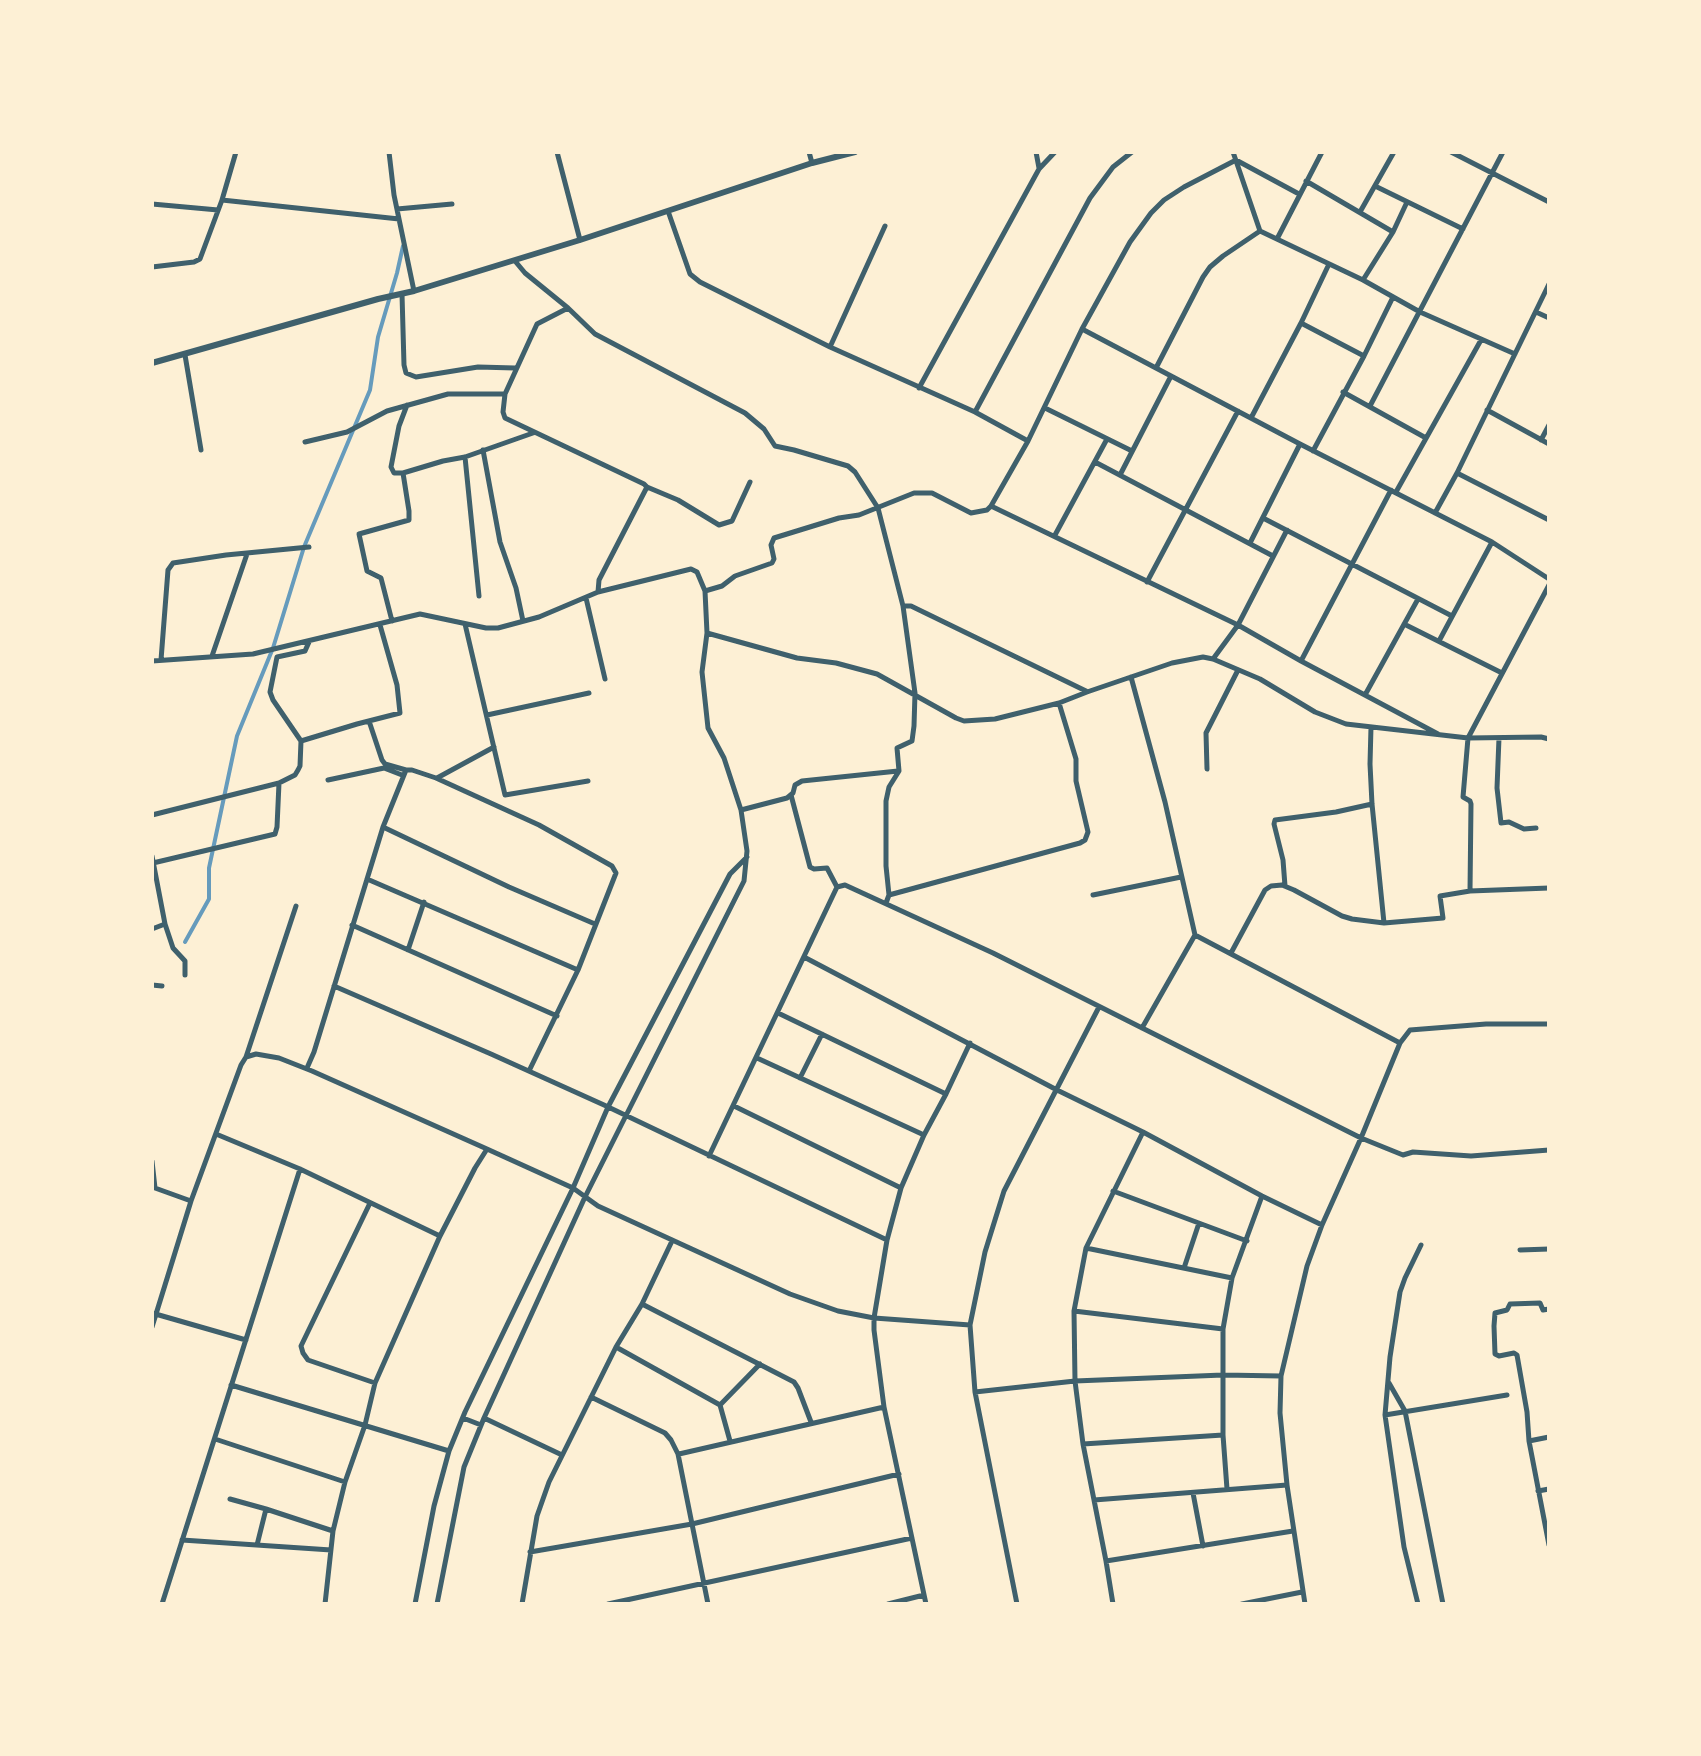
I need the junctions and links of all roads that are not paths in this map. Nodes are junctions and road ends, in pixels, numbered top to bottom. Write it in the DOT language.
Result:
graph roads {
  1 [pos="236,152"];
  2 [pos="389,152"];
  3 [pos="557,152"];
  4 [pos="809,152"];
  5 [pos="855,152"];
  6 [pos="1036,152"];
  7 [pos="1055,152"];
  8 [pos="1132,152"];
  9 [pos="1233,152"];
  10 [pos="1322,152"];
  11 [pos="1394,152"];
  12 [pos="1451,152"];
  13 [pos="1503,152"];
  14 [pos="1236,160"];
  15 [pos="812,163"];
  16 [pos="1039,169"];
  17 [pos="1492,173"];
  18 [pos="1306,181"];
  19 [pos="1375,186"];
  20 [pos="1299,194"];
  21 [pos="222,200"];
  22 [pos="1407,202"];
  23 [pos="1549,202"];
  24 [pos="152,204"];
  25 [pos="452,204"];
  26 [pos="397,209"];
  27 [pos="218,210"];
  28 [pos="668,211"];
  29 [pos="1360,212"];
  30 [pos="399,219"];
  31 [pos="885,226"];
  32 [pos="1463,229"];
  33 [pos="1260,231"];
  34 [pos="1393,232"];
  35 [pos="1277,239"];
  36 [pos="580,240"];
  37 [pos="515,261"];
  38 [pos="1329,264"];
  39 [pos="152,267"];
  40 [pos="1363,280"];
  41 [pos="1549,284"];
  42 [pos="414,291"];
  43 [pos="399,295"];
  44 [pos="1393,297"];
  45 [pos="568,308"];
  46 [pos="1420,312"];
  47 [pos="1536,312"];
  48 [pos="1549,318"];
  49 [pos="1301,323"];
  50 [pos="1082,329"];
  51 [pos="1481,340"];
  52 [pos="830,347"];
  53 [pos="1515,354"];
  54 [pos="185,355"];
  55 [pos="1364,356"];
  56 [pos="152,363"];
  57 [pos="515,368"];
  58 [pos="1156,368"];
  59 [pos="1171,376"];
  60 [pos="919,388"];
  61 [pos="1343,392"];
  62 [pos="505,394"];
  63 [pos="407,405"];
  64 [pos="1370,406"];
  65 [pos="1045,408"];
  66 [pos="1487,410"];
  67 [pos="1238,411"];
  68 [pos="975,412"];
  69 [pos="1251,418"];
  70 [pos="1549,425"];
  71 [pos="534,432"];
  72 [pos="1107,439"];
  73 [pos="1426,439"];
  74 [pos="1541,440"];
  75 [pos="1028,441"];
  76 [pos="305,442"];
  77 [pos="1300,444"];
  78 [pos="1549,444"];
  79 [pos="201,450"];
  80 [pos="483,450"];
  81 [pos="1132,451"];
  82 [pos="1313,451"];
  83 [pos="465,457"];
  84 [pos="1095,462"];
  85 [pos="403,473"];
  86 [pos="1457,473"];
  87 [pos="1120,475"];
  88 [pos="750,482"];
  89 [pos="647,487"];
  90 [pos="1394,492"];
  91 [pos="991,506"];
  92 [pos="878,508"];
  93 [pos="1186,510"];
  94 [pos="1435,513"];
  95 [pos="1548,517"];
  96 [pos="1263,518"];
  97 [pos="1287,530"];
  98 [pos="1055,535"];
  99 [pos="1492,542"];
  100 [pos="1250,543"];
  101 [pos="309,547"];
  102 [pos="247,554"];
  103 [pos="1273,556"];
  104 [pos="1352,564"];
  105 [pos="1147,582"];
  106 [pos="1549,582"];
  107 [pos="705,591"];
  108 [pos="598,592"];
  109 [pos="479,596"];
  110 [pos="586,598"];
  111 [pos="1418,599"];
  112 [pos="903,606"];
  113 [pos="1452,616"];
  114 [pos="392,621"];
  115 [pos="523,621"];
  116 [pos="465,624"];
  117 [pos="1404,624"];
  118 [pos="380,625"];
  119 [pos="1238,625"];
  120 [pos="707,633"];
  121 [pos="1439,641"];
  122 [pos="309,642"];
  123 [pos="212,656"];
  124 [pos="1213,659"];
  125 [pos="161,660"];
  126 [pos="152,661"];
  127 [pos="1301,661"];
  128 [pos="1238,670"];
  129 [pos="1502,673"];
  130 [pos="1131,677"];
  131 [pos="605,679"];
  132 [pos="1087,692"];
  133 [pos="589,693"];
  134 [pos="915,693"];
  135 [pos="1365,695"];
  136 [pos="1059,703"];
  137 [pos="487,715"];
  138 [pos="369,721"];
  139 [pos="1371,727"];
  140 [pos="1442,736"];
  141 [pos="1468,738"];
  142 [pos="1499,738"];
  143 [pos="1549,739"];
  144 [pos="301,741"];
  145 [pos="494,747"];
  146 [pos="1207,769"];
  147 [pos="899,771"];
  148 [pos="404,773"];
  149 [pos="436,778"];
  150 [pos="328,780"];
  151 [pos="588,781"];
  152 [pos="279,783"];
  153 [pos="791,795"];
  154 [pos="1372,804"];
  155 [pos="741,810"];
  156 [pos="152,815"];
  157 [pos="383,827"];
  158 [pos="1536,828"];
  159 [pos="747,857"];
  160 [pos="153,860"];
  161 [pos="1181,877"];
  162 [pos="367,879"];
  163 [pos="1285,886"];
  164 [pos="837,887"];
  165 [pos="1549,888"];
  166 [pos="1470,891"];
  167 [pos="889,895"];
  168 [pos="1093,895"];
  169 [pos="424,902"];
  170 [pos="886,903"];
  171 [pos="296,906"];
  172 [pos="1384,923"];
  173 [pos="165,924"];
  174 [pos="595,924"];
  175 [pos="352,925"];
  176 [pos="152,929"];
  177 [pos="1195,935"];
  178 [pos="408,950"];
  179 [pos="1231,953"];
  180 [pos="804,957"];
  181 [pos="578,970"];
  182 [pos="185,975"];
  183 [pos="152,985"];
  184 [pos="162,986"];
  185 [pos="334,986"];
  186 [pos="1099,1007"];
  187 [pos="778,1013"];
  188 [pos="557,1016"];
  189 [pos="1549,1024"];
  190 [pos="1142,1028"];
  191 [pos="822,1034"];
  192 [pos="970,1043"];
  193 [pos="1400,1043"];
  194 [pos="246,1057"];
  195 [pos="757,1058"];
  196 [pos="307,1068"];
  197 [pos="529,1071"];
  198 [pos="800,1078"];
  199 [pos="1057,1090"];
  200 [pos="946,1094"];
  201 [pos="734,1106"];
  202 [pos="608,1107"];
  203 [pos="626,1116"];
  204 [pos="1143,1132"];
  205 [pos="216,1134"];
  206 [pos="924,1135"];
  207 [pos="1361,1138"];
  208 [pos="487,1149"];
  209 [pos="1549,1150"];
  210 [pos="709,1156"];
  211 [pos="152,1161"];
  212 [pos="300,1169"];
  213 [pos="573,1188"];
  214 [pos="901,1188"];
  215 [pos="1113,1191"];
  216 [pos="1262,1196"];
  217 [pos="585,1197"];
  218 [pos="191,1201"];
  219 [pos="370,1203"];
  220 [pos="1199,1223"];
  221 [pos="1322,1225"];
  222 [pos="440,1236"];
  223 [pos="887,1240"];
  224 [pos="672,1241"];
  225 [pos="1247,1241"];
  226 [pos="1421,1245"];
  227 [pos="1086,1248"];
  228 [pos="1549,1249"];
  229 [pos="1520,1250"];
  230 [pos="1184,1268"];
  231 [pos="1232,1278"];
  232 [pos="642,1304"];
  233 [pos="1549,1309"];
  234 [pos="1074,1311"];
  235 [pos="154,1313"];
  236 [pos="874,1318"];
  237 [pos="970,1325"];
  238 [pos="152,1327"];
  239 [pos="1223,1329"];
  240 [pos="246,1340"];
  241 [pos="616,1347"];
  242 [pos="760,1364"];
  243 [pos="1223,1375"];
  244 [pos="1281,1376"];
  245 [pos="1075,1381"];
  246 [pos="1388,1382"];
  247 [pos="375,1383"];
  248 [pos="231,1385"];
  249 [pos="975,1392"];
  250 [pos="1507,1395"];
  251 [pos="591,1397"];
  252 [pos="720,1405"];
  253 [pos="884,1407"];
  254 [pos="1405,1411"];
  255 [pos="1385,1415"];
  256 [pos="463,1418"];
  257 [pos="483,1421"];
  258 [pos="811,1422"];
  259 [pos="365,1425"];
  260 [pos="1223,1435"];
  261 [pos="1549,1437"];
  262 [pos="215,1439"];
  263 [pos="730,1441"];
  264 [pos="1529,1441"];
  265 [pos="1083,1444"];
  266 [pos="449,1451"];
  267 [pos="678,1454"];
  268 [pos="562,1455"];
  269 [pos="899,1474"];
  270 [pos="345,1482"];
  271 [pos="1287,1485"];
  272 [pos="1227,1489"];
  273 [pos="1549,1489"];
  274 [pos="1538,1491"];
  275 [pos="1193,1493"];
  276 [pos="230,1499"];
  277 [pos="1094,1500"];
  278 [pos="266,1509"];
  279 [pos="692,1524"];
  280 [pos="333,1531"];
  281 [pos="1293,1531"];
  282 [pos="912,1538"];
  283 [pos="182,1540"];
  284 [pos="257,1545"];
  285 [pos="1549,1545"];
  286 [pos="1203,1546"];
  287 [pos="331,1550"];
  288 [pos="530,1552"];
  289 [pos="1106,1561"];
  290 [pos="703,1584"];
  291 [pos="1302,1592"];
  292 [pos="924,1595"];
  293 [pos="162,1604"];
  294 [pos="325,1604"];
  295 [pos="415,1604"];
  296 [pos="437,1604"];
  297 [pos="522,1604"];
  298 [pos="608,1604"];
  299 [pos="708,1604"];
  300 [pos="888,1604"];
  301 [pos="926,1604"];
  302 [pos="1017,1604"];
  303 [pos="1113,1604"];
  304 [pos="1242,1604"];
  305 [pos="1305,1604"];
  306 [pos="1418,1604"];
  307 [pos="1443,1604"];
  1 -- 21 [label="street"];
  2 -- 26 [label="street"];
  3 -- 36 [label="street"];
  4 -- 15 [label="street"];
  5 -- 15 [label="street"];
  6 -- 16 [label="street"];
  7 -- 16 [label="street"];
  8 -- 68 [label="street"];
  9 -- 14 [label="street"];
  10 -- 18 [label="street"];
  11 -- 19 [label="street"];
  12 -- 17 [label="street"];
  13 -- 17 [label="street"];
  14 -- 20 [label="street"];
  14 -- 33 [label="street"];
  14 -- 50 [label="street"];
  15 -- 28 [label="street"];
  16 -- 60 [label="street"];
  17 -- 23 [label="street"];
  17 -- 32 [label="street"];
  18 -- 20 [label="street"];
  18 -- 29 [label="street"];
  19 -- 22 [label="street"];
  19 -- 29 [label="street"];
  20 -- 35 [label="street"];
  21 -- 27 [label="street"];
  21 -- 30 [label="street"];
  22 -- 32 [label="street"];
  22 -- 34 [label="street"];
  24 -- 27 [label="street"];
  25 -- 26 [label="street"];
  26 -- 30 [label="street"];
  27 -- 39 [label="street"];
  28 -- 36 [label="street"];
  28 -- 52 [label="street"];
  29 -- 34 [label="street"];
  30 -- 42 [label="street"];
  31 -- 52 [label="street"];
  32 -- 46 [label="street"];
  33 -- 35 [label="street"];
  33 -- 58 [label="street"];
  34 -- 40 [label="street"];
  35 -- 38 [label="street"];
  36 -- 37 [label="street"];
  37 -- 42 [label="street"];
  37 -- 45 [label="street"];
  38 -- 40 [label="street"];
  38 -- 49 [label="street"];
  40 -- 44 [label="street"];
  41 -- 47 [label="street"];
  42 -- 43 [label="street"];
  43 -- 54 [label="street"];
  43 -- 57 [label="street"];
  44 -- 46 [label="street"];
  44 -- 55 [label="street"];
  45 -- 57 [label="street"];
  45 -- 92 [label="street"];
  46 -- 51 [label="street"];
  46 -- 64 [label="street"];
  47 -- 48 [label="street"];
  47 -- 53 [label="street"];
  49 -- 55 [label="street"];
  49 -- 69 [label="street"];
  50 -- 58 [label="street"];
  50 -- 65 [label="street"];
  51 -- 53 [label="street"];
  51 -- 73 [label="street"];
  52 -- 60 [label="street"];
  53 -- 66 [label="street"];
  54 -- 56 [label="street"];
  54 -- 79 [label="street"];
  55 -- 61 [label="street"];
  57 -- 62 [label="street"];
  58 -- 59 [label="street"];
  59 -- 67 [label="street"];
  59 -- 81 [label="street"];
  60 -- 68 [label="street"];
  61 -- 64 [label="street"];
  61 -- 82 [label="street"];
  62 -- 63 [label="street"];
  62 -- 71 [label="street"];
  63 -- 76 [label="street"];
  63 -- 85 [label="street"];
  64 -- 73 [label="street"];
  65 -- 72 [label="street"];
  65 -- 75 [label="street"];
  66 -- 74 [label="street"];
  66 -- 86 [label="street"];
  67 -- 69 [label="street"];
  67 -- 93 [label="street"];
  68 -- 75 [label="street"];
  69 -- 77 [label="street"];
  70 -- 74 [label="street"];
  71 -- 80 [label="street"];
  71 -- 89 [label="street"];
  72 -- 81 [label="street"];
  72 -- 84 [label="street"];
  73 -- 90 [label="street"];
  74 -- 78 [label="street"];
  75 -- 91 [label="street"];
  77 -- 82 [label="street"];
  77 -- 96 [label="street"];
  80 -- 83 [label="street"];
  80 -- 115 [label="street"];
  81 -- 87 [label="street"];
  82 -- 90 [label="street"];
  83 -- 85 [label="street"];
  83 -- 109 [label="street"];
  84 -- 87 [label="street"];
  84 -- 98 [label="street"];
  85 -- 114 [label="street"];
  86 -- 94 [label="street"];
  86 -- 95 [label="street"];
  87 -- 93 [label="street"];
  88 -- 89 [label="street"];
  89 -- 108 [label="street"];
  90 -- 94 [label="street"];
  90 -- 104 [label="street"];
  91 -- 92 [label="street"];
  91 -- 98 [label="street"];
  92 -- 107 [label="street"];
  92 -- 112 [label="street"];
  93 -- 100 [label="street"];
  93 -- 105 [label="street"];
  94 -- 99 [label="street"];
  96 -- 97 [label="street"];
  96 -- 100 [label="street"];
  97 -- 103 [label="street"];
  97 -- 104 [label="street"];
  98 -- 105 [label="street"];
  99 -- 106 [label="street"];
  99 -- 113 [label="street"];
  100 -- 103 [label="street"];
  101 -- 102 [label="street"];
  102 -- 123 [label="street"];
  102 -- 125 [label="street"];
  103 -- 119 [label="street"];
  104 -- 111 [label="street"];
  104 -- 127 [label="street"];
  105 -- 119 [label="street"];
  106 -- 129 [label="street"];
  107 -- 108 [label="street"];
  107 -- 120 [label="street"];
  108 -- 110 [label="street"];
  110 -- 115 [label="street"];
  110 -- 131 [label="street"];
  111 -- 113 [label="street"];
  111 -- 117 [label="street"];
  112 -- 132 [label="street"];
  112 -- 134 [label="street"];
  113 -- 121 [label="street"];
  114 -- 116 [label="street"];
  114 -- 118 [label="street"];
  115 -- 116 [label="street"];
  116 -- 137 [label="street"];
  117 -- 121 [label="street"];
  117 -- 135 [label="street"];
  118 -- 122 [label="street"];
  118 -- 138 [label="street"];
  119 -- 124 [label="street"];
  119 -- 127 [label="street"];
  120 -- 134 [label="street"];
  120 -- 155 [label="street"];
  121 -- 129 [label="street"];
  122 -- 123 [label="street"];
  122 -- 144 [label="street"];
  123 -- 125 [label="street"];
  124 -- 128 [label="street"];
  124 -- 130 [label="street"];
  125 -- 126 [label="street"];
  127 -- 135 [label="street"];
  128 -- 139 [label="street"];
  128 -- 146 [label="street"];
  129 -- 141 [label="street"];
  130 -- 132 [label="street"];
  130 -- 161 [label="street"];
  132 -- 136 [label="street"];
  133 -- 137 [label="street"];
  134 -- 136 [label="street"];
  134 -- 147 [label="street"];
  135 -- 140 [label="street"];
  136 -- 167 [label="street"];
  137 -- 145 [label="street"];
  138 -- 144 [label="street"];
  138 -- 148 [label="street"];
  139 -- 140 [label="street"];
  139 -- 154 [label="street"];
  140 -- 141 [label="street"];
  141 -- 142 [label="street"];
  141 -- 166 [label="street"];
  142 -- 143 [label="street"];
  142 -- 158 [label="street"];
  144 -- 152 [label="street"];
  145 -- 149 [label="street"];
  145 -- 151 [label="street"];
  147 -- 153 [label="street"];
  147 -- 167 [label="street"];
  148 -- 149 [label="street"];
  148 -- 150 [label="street"];
  148 -- 157 [label="street"];
  149 -- 174 [label="street"];
  152 -- 156 [label="street"];
  152 -- 160 [label="street"];
  153 -- 155 [label="street"];
  153 -- 164 [label="street"];
  154 -- 163 [label="street"];
  154 -- 172 [label="street"];
  155 -- 159 [label="street"];
  157 -- 162 [label="street"];
  157 -- 174 [label="street"];
  159 -- 202 [label="street"];
  159 -- 203 [label="street"];
  160 -- 173 [label="street"];
  161 -- 168 [label="street"];
  161 -- 177 [label="street"];
  162 -- 169 [label="street"];
  162 -- 175 [label="street"];
  163 -- 172 [label="street"];
  163 -- 179 [label="street"];
  164 -- 170 [label="street"];
  164 -- 180 [label="street"];
  165 -- 166 [label="street"];
  166 -- 172 [label="street"];
  167 -- 170 [label="street"];
  169 -- 178 [label="street"];
  169 -- 181 [label="street"];
  170 -- 186 [label="street"];
  171 -- 194 [label="street"];
  173 -- 176 [label="street"];
  173 -- 182 [label="street"];
  174 -- 181 [label="street"];
  175 -- 178 [label="street"];
  175 -- 185 [label="street"];
  177 -- 179 [label="street"];
  177 -- 190 [label="street"];
  178 -- 188 [label="street"];
  179 -- 193 [label="street"];
  180 -- 187 [label="street"];
  180 -- 192 [label="street"];
  181 -- 188 [label="street"];
  183 -- 184 [label="street"];
  185 -- 196 [label="street"];
  185 -- 197 [label="street"];
  186 -- 190 [label="street"];
  186 -- 199 [label="street"];
  187 -- 191 [label="street"];
  187 -- 195 [label="street"];
  188 -- 197 [label="street"];
  189 -- 193 [label="street"];
  190 -- 207 [label="street"];
  191 -- 198 [label="street"];
  191 -- 200 [label="street"];
  192 -- 199 [label="street"];
  192 -- 200 [label="street"];
  193 -- 207 [label="street"];
  194 -- 196 [label="street"];
  194 -- 205 [label="street"];
  195 -- 198 [label="street"];
  195 -- 201 [label="street"];
  196 -- 208 [label="street"];
  197 -- 202 [label="street"];
  198 -- 206 [label="street"];
  199 -- 204 [label="street"];
  199 -- 237 [label="street"];
  200 -- 206 [label="street"];
  201 -- 210 [label="street"];
  201 -- 214 [label="street"];
  202 -- 203 [label="street"];
  202 -- 213 [label="street"];
  203 -- 210 [label="street"];
  203 -- 217 [label="street"];
  204 -- 215 [label="street"];
  204 -- 216 [label="street"];
  205 -- 212 [label="street"];
  205 -- 218 [label="street"];
  206 -- 214 [label="street"];
  207 -- 209 [label="street"];
  207 -- 221 [label="street"];
  208 -- 213 [label="street"];
  208 -- 222 [label="street"];
  210 -- 223 [label="street"];
  211 -- 218 [label="street"];
  212 -- 219 [label="street"];
  212 -- 240 [label="street"];
  213 -- 217 [label="street"];
  213 -- 256 [label="street"];
  214 -- 223 [label="street"];
  215 -- 220 [label="street"];
  215 -- 227 [label="street"];
  216 -- 221 [label="street"];
  216 -- 225 [label="street"];
  217 -- 224 [label="street"];
  217 -- 257 [label="street"];
  218 -- 235 [label="street"];
  219 -- 222 [label="street"];
  219 -- 247 [label="street"];
  220 -- 225 [label="street"];
  220 -- 230 [label="street"];
  221 -- 244 [label="street"];
  222 -- 247 [label="street"];
  223 -- 236 [label="street"];
  224 -- 232 [label="street"];
  224 -- 236 [label="street"];
  225 -- 231 [label="street"];
  226 -- 246 [label="street"];
  227 -- 230 [label="street"];
  227 -- 234 [label="street"];
  228 -- 229 [label="street"];
  230 -- 231 [label="street"];
  231 -- 239 [label="street"];
  232 -- 241 [label="street"];
  232 -- 242 [label="street"];
  233 -- 264 [label="street"];
  234 -- 239 [label="street"];
  234 -- 245 [label="street"];
  235 -- 238 [label="street"];
  235 -- 240 [label="street"];
  236 -- 237 [label="street"];
  236 -- 253 [label="street"];
  237 -- 249 [label="street"];
  239 -- 243 [label="street"];
  240 -- 248 [label="street"];
  241 -- 251 [label="street"];
  241 -- 252 [label="street"];
  242 -- 252 [label="street"];
  242 -- 258 [label="street"];
  243 -- 244 [label="street"];
  243 -- 245 [label="street"];
  243 -- 260 [label="street"];
  244 -- 271 [label="street"];
  245 -- 249 [label="street"];
  245 -- 265 [label="street"];
  246 -- 254 [label="street"];
  246 -- 255 [label="street"];
  247 -- 259 [label="street"];
  248 -- 259 [label="street"];
  248 -- 262 [label="street"];
  249 -- 302 [label="street"];
  250 -- 254 [label="street"];
  251 -- 267 [label="street"];
  251 -- 268 [label="street"];
  252 -- 263 [label="street"];
  253 -- 258 [label="street"];
  253 -- 269 [label="street"];
  254 -- 255 [label="street"];
  254 -- 307 [label="street"];
  255 -- 306 [label="street"];
  256 -- 257 [label="street"];
  256 -- 266 [label="street"];
  257 -- 268 [label="street"];
  257 -- 296 [label="street"];
  258 -- 263 [label="street"];
  259 -- 266 [label="street"];
  259 -- 270 [label="street"];
  260 -- 265 [label="street"];
  260 -- 272 [label="street"];
  261 -- 264 [label="street"];
  262 -- 270 [label="street"];
  262 -- 283 [label="street"];
  263 -- 267 [label="street"];
  264 -- 274 [label="street"];
  265 -- 277 [label="street"];
  266 -- 295 [label="street"];
  267 -- 279 [label="street"];
  268 -- 288 [label="street"];
  269 -- 279 [label="street"];
  269 -- 282 [label="street"];
  270 -- 280 [label="street"];
  271 -- 272 [label="street"];
  271 -- 281 [label="street"];
  272 -- 275 [label="street"];
  273 -- 274 [label="street"];
  274 -- 285 [label="street"];
  275 -- 277 [label="street"];
  275 -- 286 [label="street"];
  276 -- 278 [label="street"];
  277 -- 289 [label="street"];
  278 -- 280 [label="street"];
  278 -- 284 [label="street"];
  279 -- 288 [label="street"];
  279 -- 290 [label="street"];
  280 -- 287 [label="street"];
  281 -- 286 [label="street"];
  281 -- 291 [label="street"];
  282 -- 290 [label="street"];
  282 -- 292 [label="street"];
  283 -- 284 [label="street"];
  283 -- 293 [label="street"];
  284 -- 287 [label="street"];
  286 -- 289 [label="street"];
  287 -- 294 [label="street"];
  288 -- 297 [label="street"];
  289 -- 303 [label="street"];
  290 -- 298 [label="street"];
  290 -- 299 [label="street"];
  291 -- 304 [label="street"];
  291 -- 305 [label="street"];
  292 -- 300 [label="street"];
  292 -- 301 [label="street"];
}
